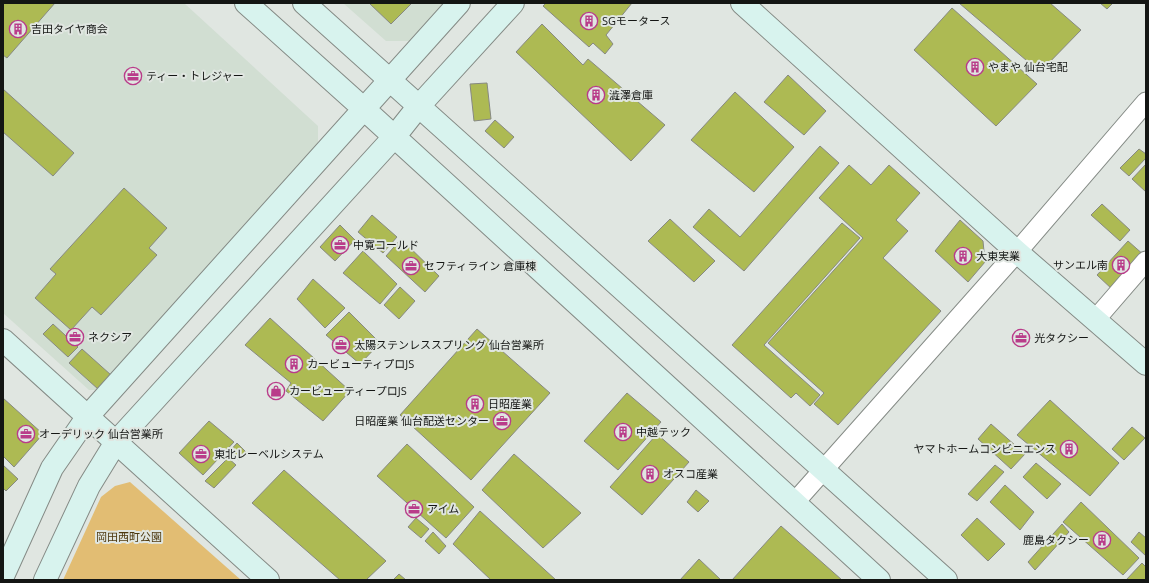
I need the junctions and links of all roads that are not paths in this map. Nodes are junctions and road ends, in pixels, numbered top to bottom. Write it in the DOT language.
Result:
graph roads {
  1 [pos="246,3"];
  2 [pos="304,3"];
  3 [pos="459,3"];
  4 [pos="513,3"];
  5 [pos="742,3"];
  6 [pos="389,80"];
  7 [pos="1146,102"];
  8 [pos="418,107"];
  9 [pos="364,109"];
  10 [pos="395,136"];
  11 [pos="1016,252"];
  12 [pos="1146,261"];
  13 [pos="1094,320"];
  14 [pos="3,340"];
  15 [pos="1146,364"];
  16 [pos="88,416"];
  17 [pos="116,442"];
  18 [pos="824,470"];
  19 [pos="794,504"];
  20 [pos="3,576"];
  21 [pos="45,580"];
  22 [pos="268,580"];
  23 [pos="879,580"];
  24 [pos="946,580"];
  1 -- 9 [label="street"];
  2 -- 6 [label="street"];
  3 -- 6 [label="street"];
  4 -- 8 [label="street"];
  5 -- 11 [label="street"];
  6 -- 8 [label="street"];
  6 -- 9 [label="street"];
  7 -- 11 [label="street"];
  8 -- 10 [label="street"];
  8 -- 18 [label="street"];
  9 -- 10 [label="street"];
  9 -- 16 [label="street"];
  10 -- 17 [label="street"];
  10 -- 19 [label="street"];
  11 -- 13 [label="street"];
  11 -- 18 [label="street"];
  12 -- 13 [label="street"];
  13 -- 15 [label="street"];
  14 -- 16 [label="street"];
  16 -- 17 [label="street"];
  16 -- 20 [label="street"];
  17 -- 21 [label="street"];
  17 -- 22 [label="street"];
  18 -- 19 [label="street"];
  18 -- 24 [label="street"];
  19 -- 23 [label="street"];
}
